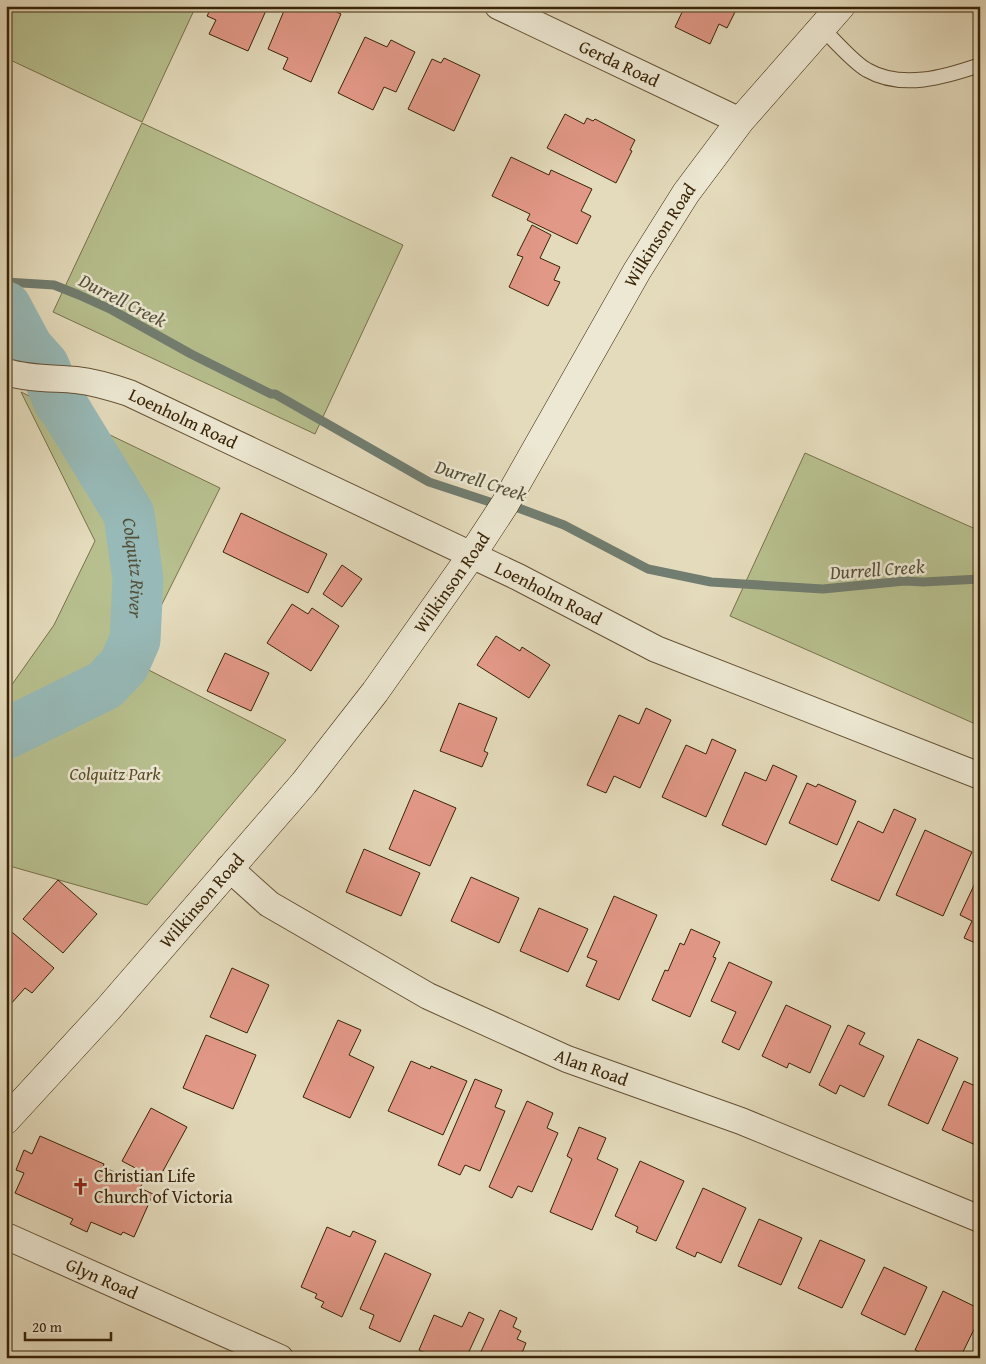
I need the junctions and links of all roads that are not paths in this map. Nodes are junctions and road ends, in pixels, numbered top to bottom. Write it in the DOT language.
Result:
graph roads {
  1 [pos="498,6"];
  2 [pos="841,6"];
  3 [pos="822,28"];
  4 [pos="980,65"];
  5 [pos="740,121"];
  6 [pos="6,372"];
  7 [pos="471,556"];
  8 [pos="980,776"];
  9 [pos="229,868"];
  10 [pos="6,1120"];
  11 [pos="980,1219"];
  12 [pos="6,1236"];
  13 [pos="280,1358"];
  1 -- 5 [label="street, Gerda Road"];
  2 -- 3 [label="main road, Wilkinson Road"];
  3 -- 4 [label="lane"];
  3 -- 5 [label="main road, Wilkinson Road"];
  5 -- 7 [label="main road, Wilkinson Road"];
  6 -- 7 [label="street, Loenholm Road"];
  7 -- 8 [label="street, Loenholm Road"];
  7 -- 9 [label="main road, Wilkinson Road"];
  9 -- 10 [label="main road, Wilkinson Road"];
  9 -- 11 [label="street, Alan Road"];
  12 -- 13 [label="street, Glyn Road"];
}
